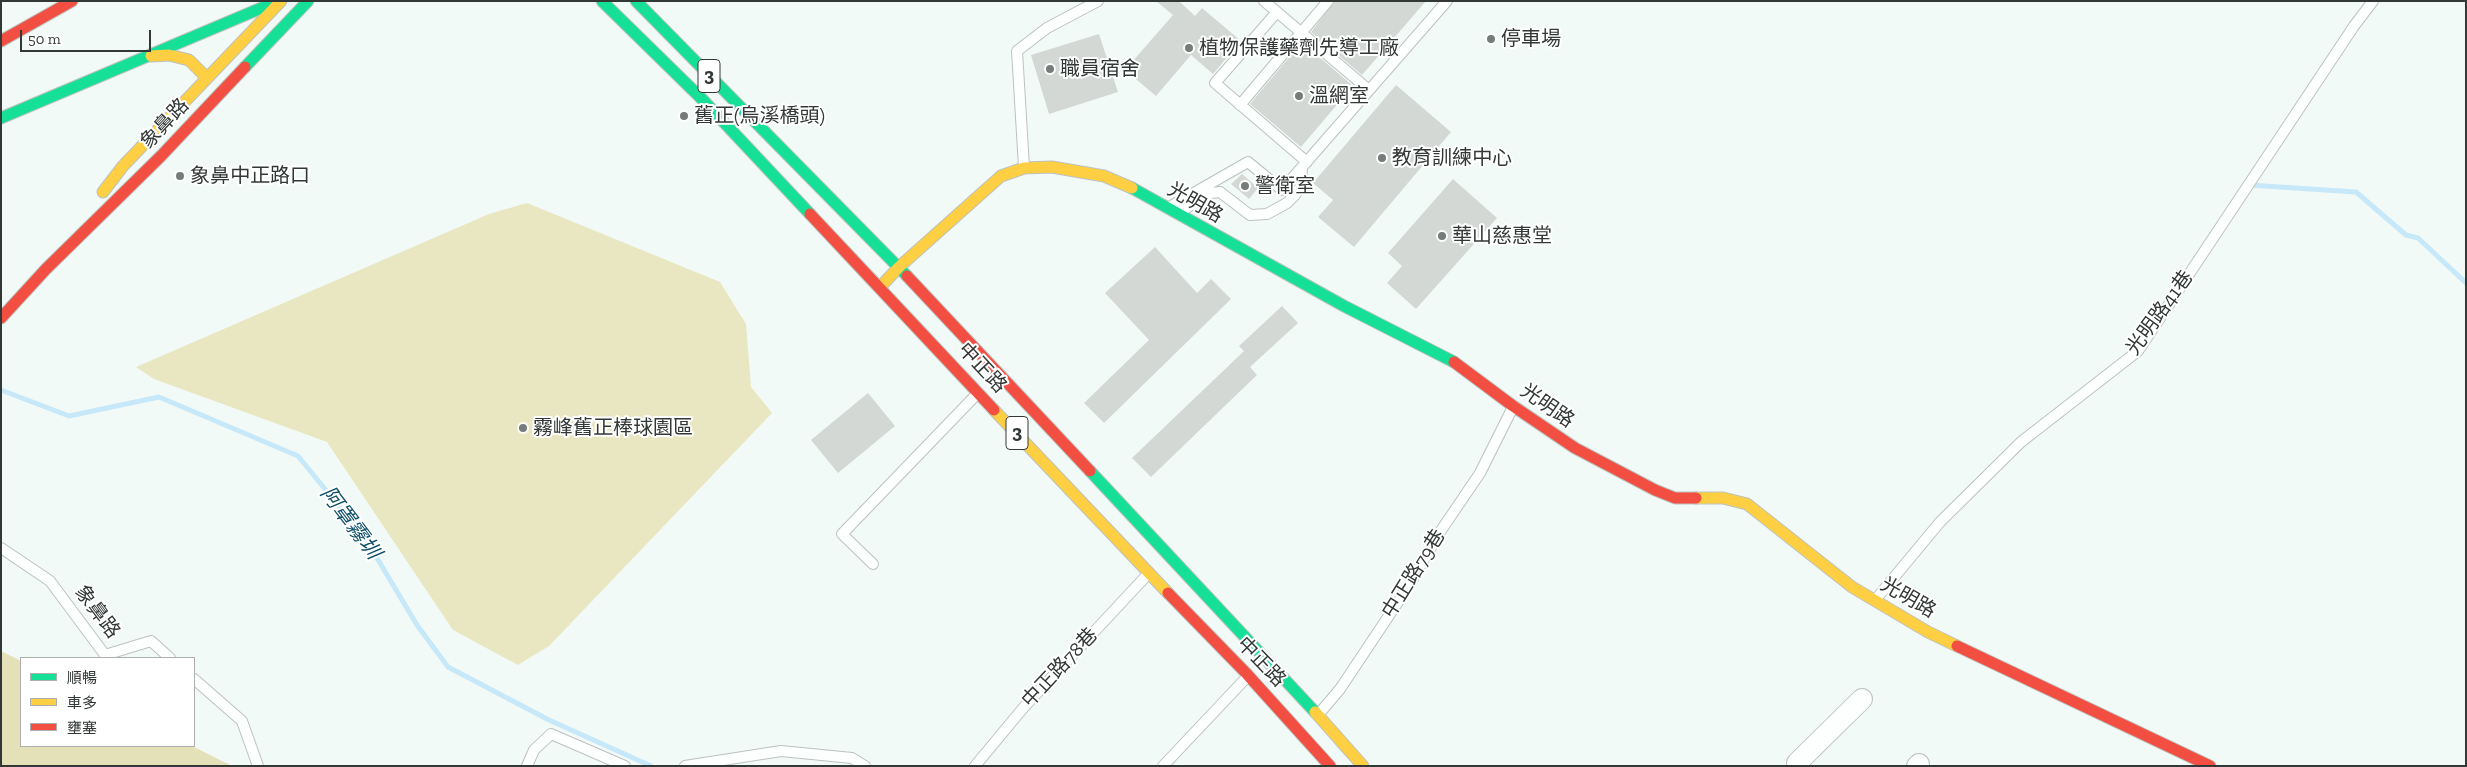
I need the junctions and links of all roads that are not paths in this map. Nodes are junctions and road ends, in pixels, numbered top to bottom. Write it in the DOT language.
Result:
graph roads {
  1 [pos="72,1"];
  2 [pos="280,1"];
  3 [pos="308,1"];
  4 [pos="602,1"];
  5 [pos="636,1"];
  6 [pos="1098,1"];
  7 [pos="1264,1"];
  8 [pos="1328,1"];
  9 [pos="1447,1"];
  10 [pos="2373,1"];
  11 [pos="1276,12"];
  12 [pos="254,28"];
  13 [pos="1301,32"];
  14 [pos="1,41"];
  15 [pos="269,41"];
  16 [pos="146,56"];
  17 [pos="206,78"];
  18 [pos="1369,90"];
  19 [pos="1240,105"];
  20 [pos="1,118"];
  21 [pos="1304,164"];
  22 [pos="1024,168"];
  23 [pos="1172,211"];
  24 [pos="899,267"];
  25 [pos="46,269"];
  26 [pos="881,287"];
  27 [pos="1,318"];
  28 [pos="979,392"];
  29 [pos="1513,406"];
  30 [pos="1,548"];
  31 [pos="873,564"];
  32 [pos="1148,573"];
  33 [pos="1874,601"];
  34 [pos="169,657"];
  35 [pos="1248,676"];
  36 [pos="195,680"];
  37 [pos="1862,700"];
  38 [pos="1310,724"];
  39 [pos="258,766"];
  40 [pos="527,766"];
  41 [pos="625,766"];
  42 [pos="685,766"];
  43 [pos="866,766"];
  44 [pos="975,766"];
  45 [pos="1163,766"];
  46 [pos="1330,766"];
  47 [pos="1363,766"];
  48 [pos="1800,766"];
  49 [pos="2210,766"];
  1 -- 14 [label="main road"];
  2 -- 12 [label="main road, 象鼻路"];
  2 -- 16 [label="main road"];
  3 -- 15 [label="main road, 象鼻路"];
  4 -- 26 [label="main road, 中正路 / 3"];
  5 -- 24 [label="main road, 中正路 / 3"];
  6 -- 22 [label="lane"];
  7 -- 11 [label="lane"];
  8 -- 13 [label="lane"];
  9 -- 18 [label="lane"];
  10 -- 33 [label="lane, 光明路41巷"];
  11 -- 13 [label="lane"];
  11 -- 19 [label="lane"];
  12 -- 15 [label="main road"];
  12 -- 17 [label="main road, 象鼻路"];
  13 -- 18 [label="lane"];
  13 -- 19 [label="lane"];
  15 -- 25 [label="main road, 象鼻路"];
  16 -- 17 [label="main road"];
  16 -- 20 [label="main road"];
  17 -- 25 [label="main road, 象鼻路"];
  18 -- 21 [label="lane"];
  19 -- 21 [label="lane"];
  21 -- 23 [label="lane"];
  21 -- 23 [label="lane"];
  22 -- 23 [label="main road, 光明路"];
  22 -- 24 [label="main road, 光明路"];
  23 -- 29 [label="main road, 光明路"];
  24 -- 26 [label="main road, 光明路"];
  24 -- 38 [label="main road, 中正路 / 3"];
  25 -- 27 [label="main road, 象鼻路"];
  26 -- 28 [label="main road, 中正路 / 3"];
  28 -- 31 [label="lane"];
  28 -- 32 [label="main road, 中正路 / 3"];
  29 -- 33 [label="main road, 光明路"];
  29 -- 38 [label="lane, 中正路79巷"];
  30 -- 34 [label="lane, 象鼻路"];
  32 -- 35 [label="main road, 中正路 / 3"];
  32 -- 44 [label="lane, 中正路78巷"];
  33 -- 49 [label="main road, 光明路"];
  35 -- 38 [label="main road, 中正路 / 3"];
  35 -- 45 [label="lane"];
  36 -- 39 [label="lane"];
  37 -- 48 [label="street"];
  38 -- 46 [label="main road, 中正路 / 3"];
  38 -- 47 [label="main road, 中正路 / 3"];
  40 -- 41 [label="lane"];
  42 -- 43 [label="lane"];
}
